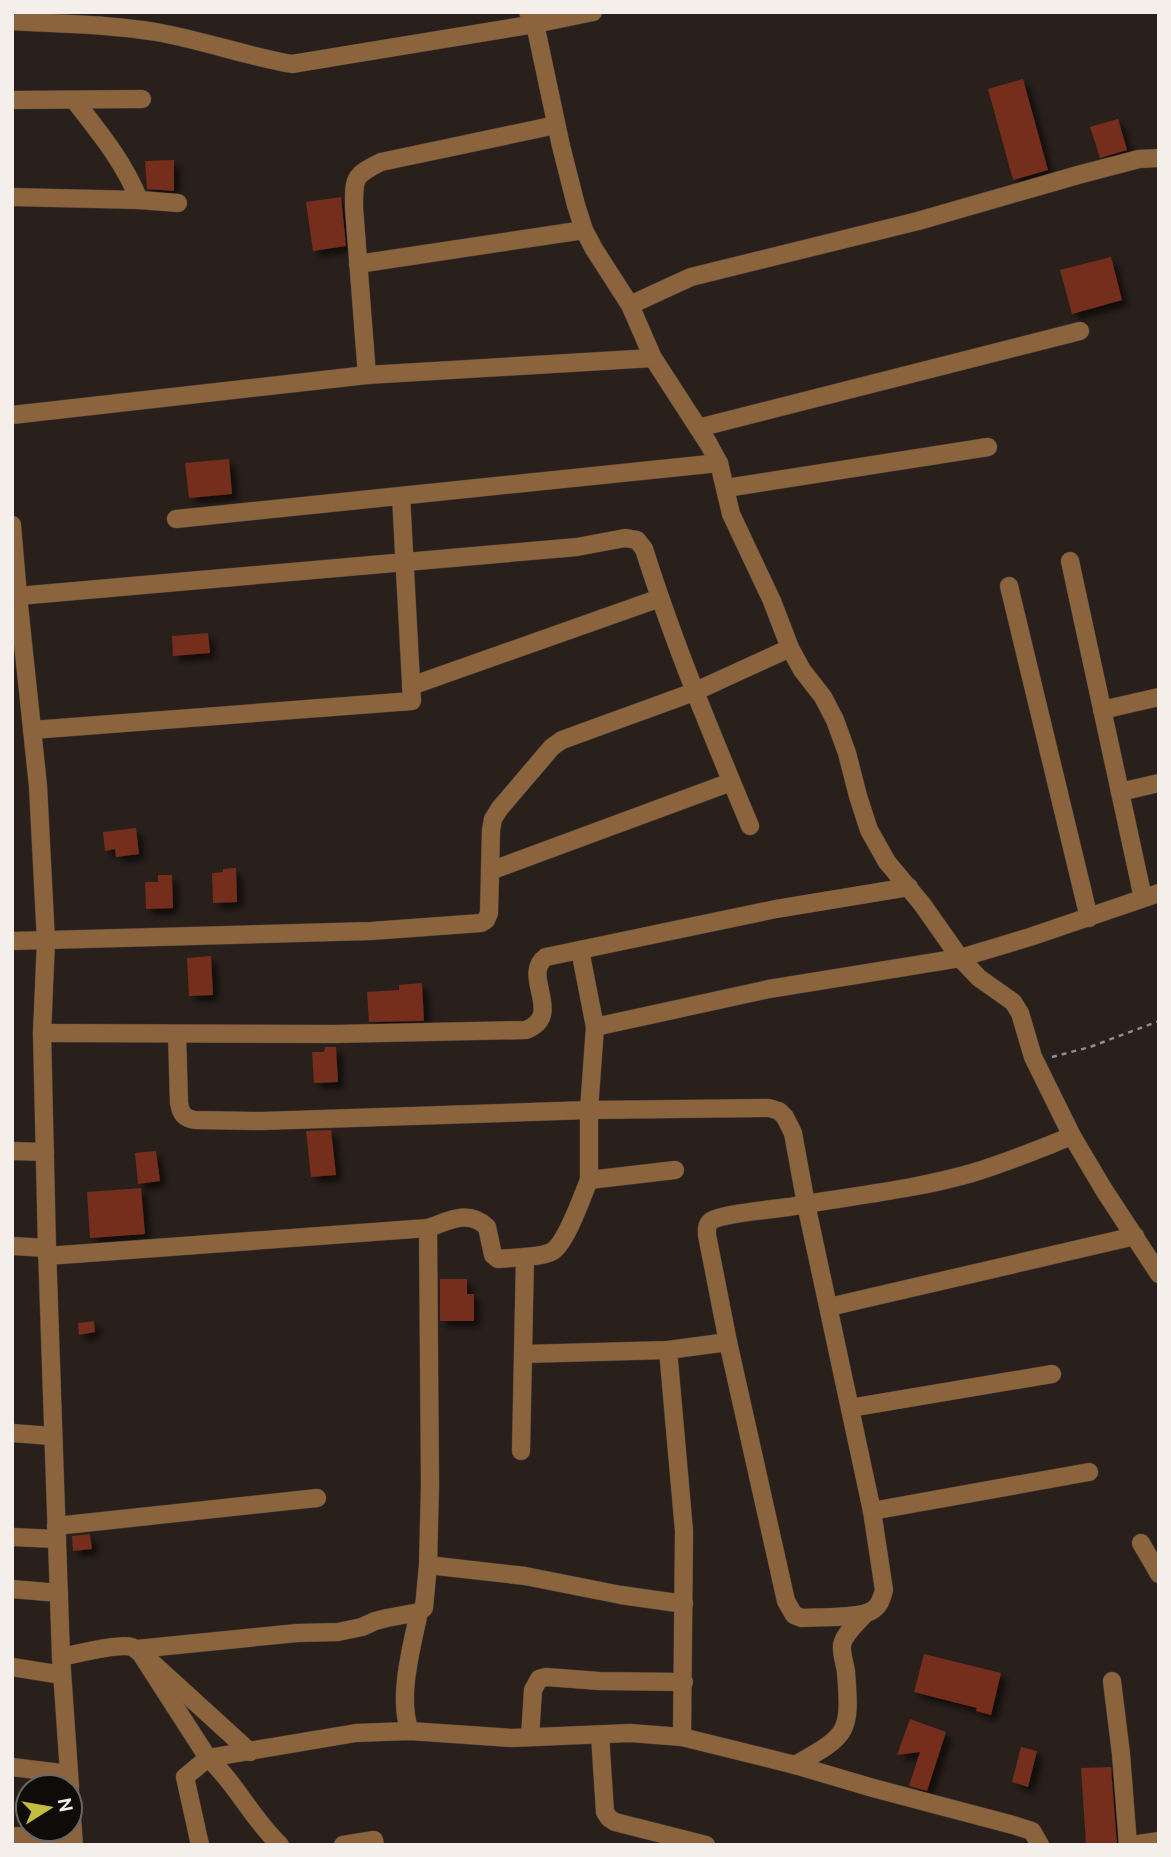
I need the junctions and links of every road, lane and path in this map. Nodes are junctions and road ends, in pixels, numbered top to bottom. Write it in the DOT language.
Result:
graph roads {
  1 [pos="593,12"];
  2 [pos="531,18"];
  3 [pos="12,21"];
  4 [pos="142,99"];
  5 [pos="12,100"];
  6 [pos="74,100"];
  7 [pos="556,125"];
  8 [pos="1159,158"];
  9 [pos="12,197"];
  10 [pos="139,200"];
  11 [pos="178,203"];
  12 [pos="584,230"];
  13 [pos="358,264"];
  14 [pos="630,304"];
  15 [pos="1080,331"];
  16 [pos="653,358"];
  17 [pos="367,375"];
  18 [pos="12,415"];
  19 [pos="698,428"];
  20 [pos="988,447"];
  21 [pos="719,463"];
  22 [pos="726,488"];
  23 [pos="401,496"];
  24 [pos="176,519"];
  25 [pos="12,525"];
  26 [pos="405,561"];
  27 [pos="1070,561"];
  28 [pos="1009,586"];
  29 [pos="18,596"];
  30 [pos="660,598"];
  31 [pos="790,648"];
  32 [pos="411,686"];
  33 [pos="694,692"];
  34 [pos="1159,697"];
  35 [pos="1102,710"];
  36 [pos="32,730"];
  37 [pos="731,782"];
  38 [pos="1159,783"];
  39 [pos="1120,792"];
  40 [pos="750,826"];
  41 [pos="490,871"];
  42 [pos="909,887"];
  43 [pos="1151,896"];
  44 [pos="1089,918"];
  45 [pos="12,941"];
  46 [pos="46,941"];
  47 [pos="580,950"];
  48 [pos="960,958"];
  49 [pos="1159,1021"];
  50 [pos="595,1027"];
  51 [pos="42,1033"];
  52 [pos="177,1034"];
  53 [pos="1037,1065"];
  54 [pos="589,1110"];
  55 [pos="1072,1136"];
  56 [pos="12,1151"];
  57 [pos="45,1152"];
  58 [pos="675,1170"];
  59 [pos="589,1180"];
  60 [pos="806,1204"];
  61 [pos="428,1228"];
  62 [pos="1135,1236"];
  63 [pos="12,1247"];
  64 [pos="47,1252"];
  65 [pos="525,1257"];
  66 [pos="1159,1274"];
  67 [pos="829,1307"];
  68 [pos="728,1342"];
  69 [pos="668,1350"];
  70 [pos="524,1354"];
  71 [pos="1052,1374"];
  72 [pos="850,1408"];
  73 [pos="12,1433"];
  74 [pos="52,1436"];
  75 [pos="521,1451"];
  76 [pos="1088,1472"];
  77 [pos="317,1498"];
  78 [pos="872,1511"];
  79 [pos="57,1533"];
  80 [pos="12,1537"];
  81 [pos="1141,1543"];
  82 [pos="428,1565"];
  83 [pos="1159,1574"];
  84 [pos="12,1590"];
  85 [pos="59,1593"];
  86 [pos="684,1604"];
  87 [pos="419,1612"];
  88 [pos="864,1615"];
  89 [pos="62,1666"];
  90 [pos="12,1667"];
  91 [pos="1112,1681"];
  92 [pos="684,1682"];
  93 [pos="410,1731"];
  94 [pos="600,1735"];
  95 [pos="530,1737"];
  96 [pos="682,1737"];
  97 [pos="250,1752"];
  98 [pos="208,1758"];
  99 [pos="795,1765"];
  100 [pos="12,1767"];
  101 [pos="32,1773"];
  102 [pos="68,1773"];
  103 [pos="1159,1841"];
  104 [pos="200,1845"];
  105 [pos="280,1845"];
  106 [pos="343,1845"];
  107 [pos="375,1845"];
  108 [pos="706,1845"];
  109 [pos="1040,1845"];
  110 [pos="1130,1845"];
  1 -- 2 [label="street"];
  2 -- 3 [label="street"];
  2 -- 7 [label="street"];
  4 -- 6 [label="street"];
  5 -- 6 [label="street"];
  6 -- 10 [label="street"];
  7 -- 12 [label="street"];
  7 -- 13 [label="street"];
  8 -- 14 [label="street"];
  9 -- 10 [label="street"];
  10 -- 11 [label="street"];
  12 -- 13 [label="street"];
  12 -- 14 [label="street"];
  13 -- 17 [label="street"];
  14 -- 16 [label="street"];
  15 -- 19 [label="street"];
  16 -- 17 [label="street"];
  16 -- 19 [label="street"];
  17 -- 18 [label="street"];
  19 -- 21 [label="street"];
  20 -- 22 [label="street"];
  21 -- 22 [label="street"];
  21 -- 23 [label="street"];
  22 -- 31 [label="street"];
  23 -- 24 [label="street"];
  23 -- 26 [label="street"];
  25 -- 29 [label="street"];
  26 -- 29 [label="street"];
  26 -- 30 [label="street"];
  26 -- 32 [label="street"];
  27 -- 35 [label="street"];
  28 -- 44 [label="street"];
  29 -- 36 [label="street"];
  30 -- 32 [label="street"];
  30 -- 33 [label="street"];
  31 -- 33 [label="street"];
  31 -- 42 [label="street"];
  32 -- 36 [label="street"];
  33 -- 37 [label="street"];
  33 -- 41 [label="street"];
  34 -- 35 [label="street"];
  35 -- 39 [label="street"];
  36 -- 46 [label="street"];
  37 -- 40 [label="street"];
  37 -- 41 [label="street"];
  38 -- 39 [label="street"];
  39 -- 43 [label="street"];
  41 -- 46 [label="street"];
  42 -- 47 [label="street"];
  42 -- 48 [label="street"];
  43 -- 44 [label="street"];
  44 -- 48 [label="street"];
  45 -- 46 [label="street"];
  46 -- 51 [label="street"];
  47 -- 50 [label="street"];
  47 -- 52 [label="street"];
  48 -- 50 [label="street"];
  48 -- 53 [label="street"];
  49 -- 53 [label="path"];
  50 -- 54 [label="street"];
  51 -- 52 [label="street"];
  51 -- 57 [label="street"];
  52 -- 54 [label="street"];
  53 -- 55 [label="street"];
  54 -- 59 [label="street"];
  54 -- 60 [label="street"];
  55 -- 60 [label="street"];
  55 -- 62 [label="street"];
  56 -- 57 [label="street"];
  57 -- 64 [label="street"];
  58 -- 59 [label="street"];
  59 -- 65 [label="street"];
  60 -- 67 [label="street"];
  60 -- 68 [label="street"];
  61 -- 64 [label="street"];
  61 -- 65 [label="street"];
  61 -- 82 [label="street"];
  62 -- 66 [label="street"];
  62 -- 67 [label="street"];
  63 -- 64 [label="street"];
  64 -- 74 [label="street"];
  65 -- 70 [label="street"];
  67 -- 72 [label="street"];
  68 -- 69 [label="street"];
  68 -- 88 [label="street"];
  69 -- 70 [label="street"];
  69 -- 86 [label="street"];
  70 -- 75 [label="street"];
  71 -- 72 [label="street"];
  72 -- 78 [label="street"];
  73 -- 74 [label="street"];
  74 -- 79 [label="street"];
  76 -- 78 [label="street"];
  77 -- 79 [label="street"];
  78 -- 88 [label="street"];
  79 -- 80 [label="street"];
  79 -- 85 [label="street"];
  81 -- 83 [label="street"];
  82 -- 86 [label="street"];
  82 -- 87 [label="street"];
  84 -- 85 [label="street"];
  85 -- 89 [label="street"];
  86 -- 92 [label="street"];
  87 -- 93 [label="street"];
  87 -- 97 [label="street"];
  88 -- 99 [label="street"];
  89 -- 90 [label="street"];
  89 -- 98 [label="street"];
  89 -- 102 [label="street"];
  91 -- 110 [label="street"];
  92 -- 95 [label="street"];
  92 -- 96 [label="street"];
  93 -- 95 [label="street"];
  93 -- 97 [label="street"];
  94 -- 95 [label="street"];
  94 -- 96 [label="street"];
  94 -- 108 [label="street"];
  96 -- 99 [label="street"];
  97 -- 98 [label="street"];
  98 -- 104 [label="street"];
  98 -- 105 [label="street"];
  99 -- 109 [label="street"];
  100 -- 101 [label="street"];
  103 -- 110 [label="street"];
  106 -- 107 [label="street"];
}
